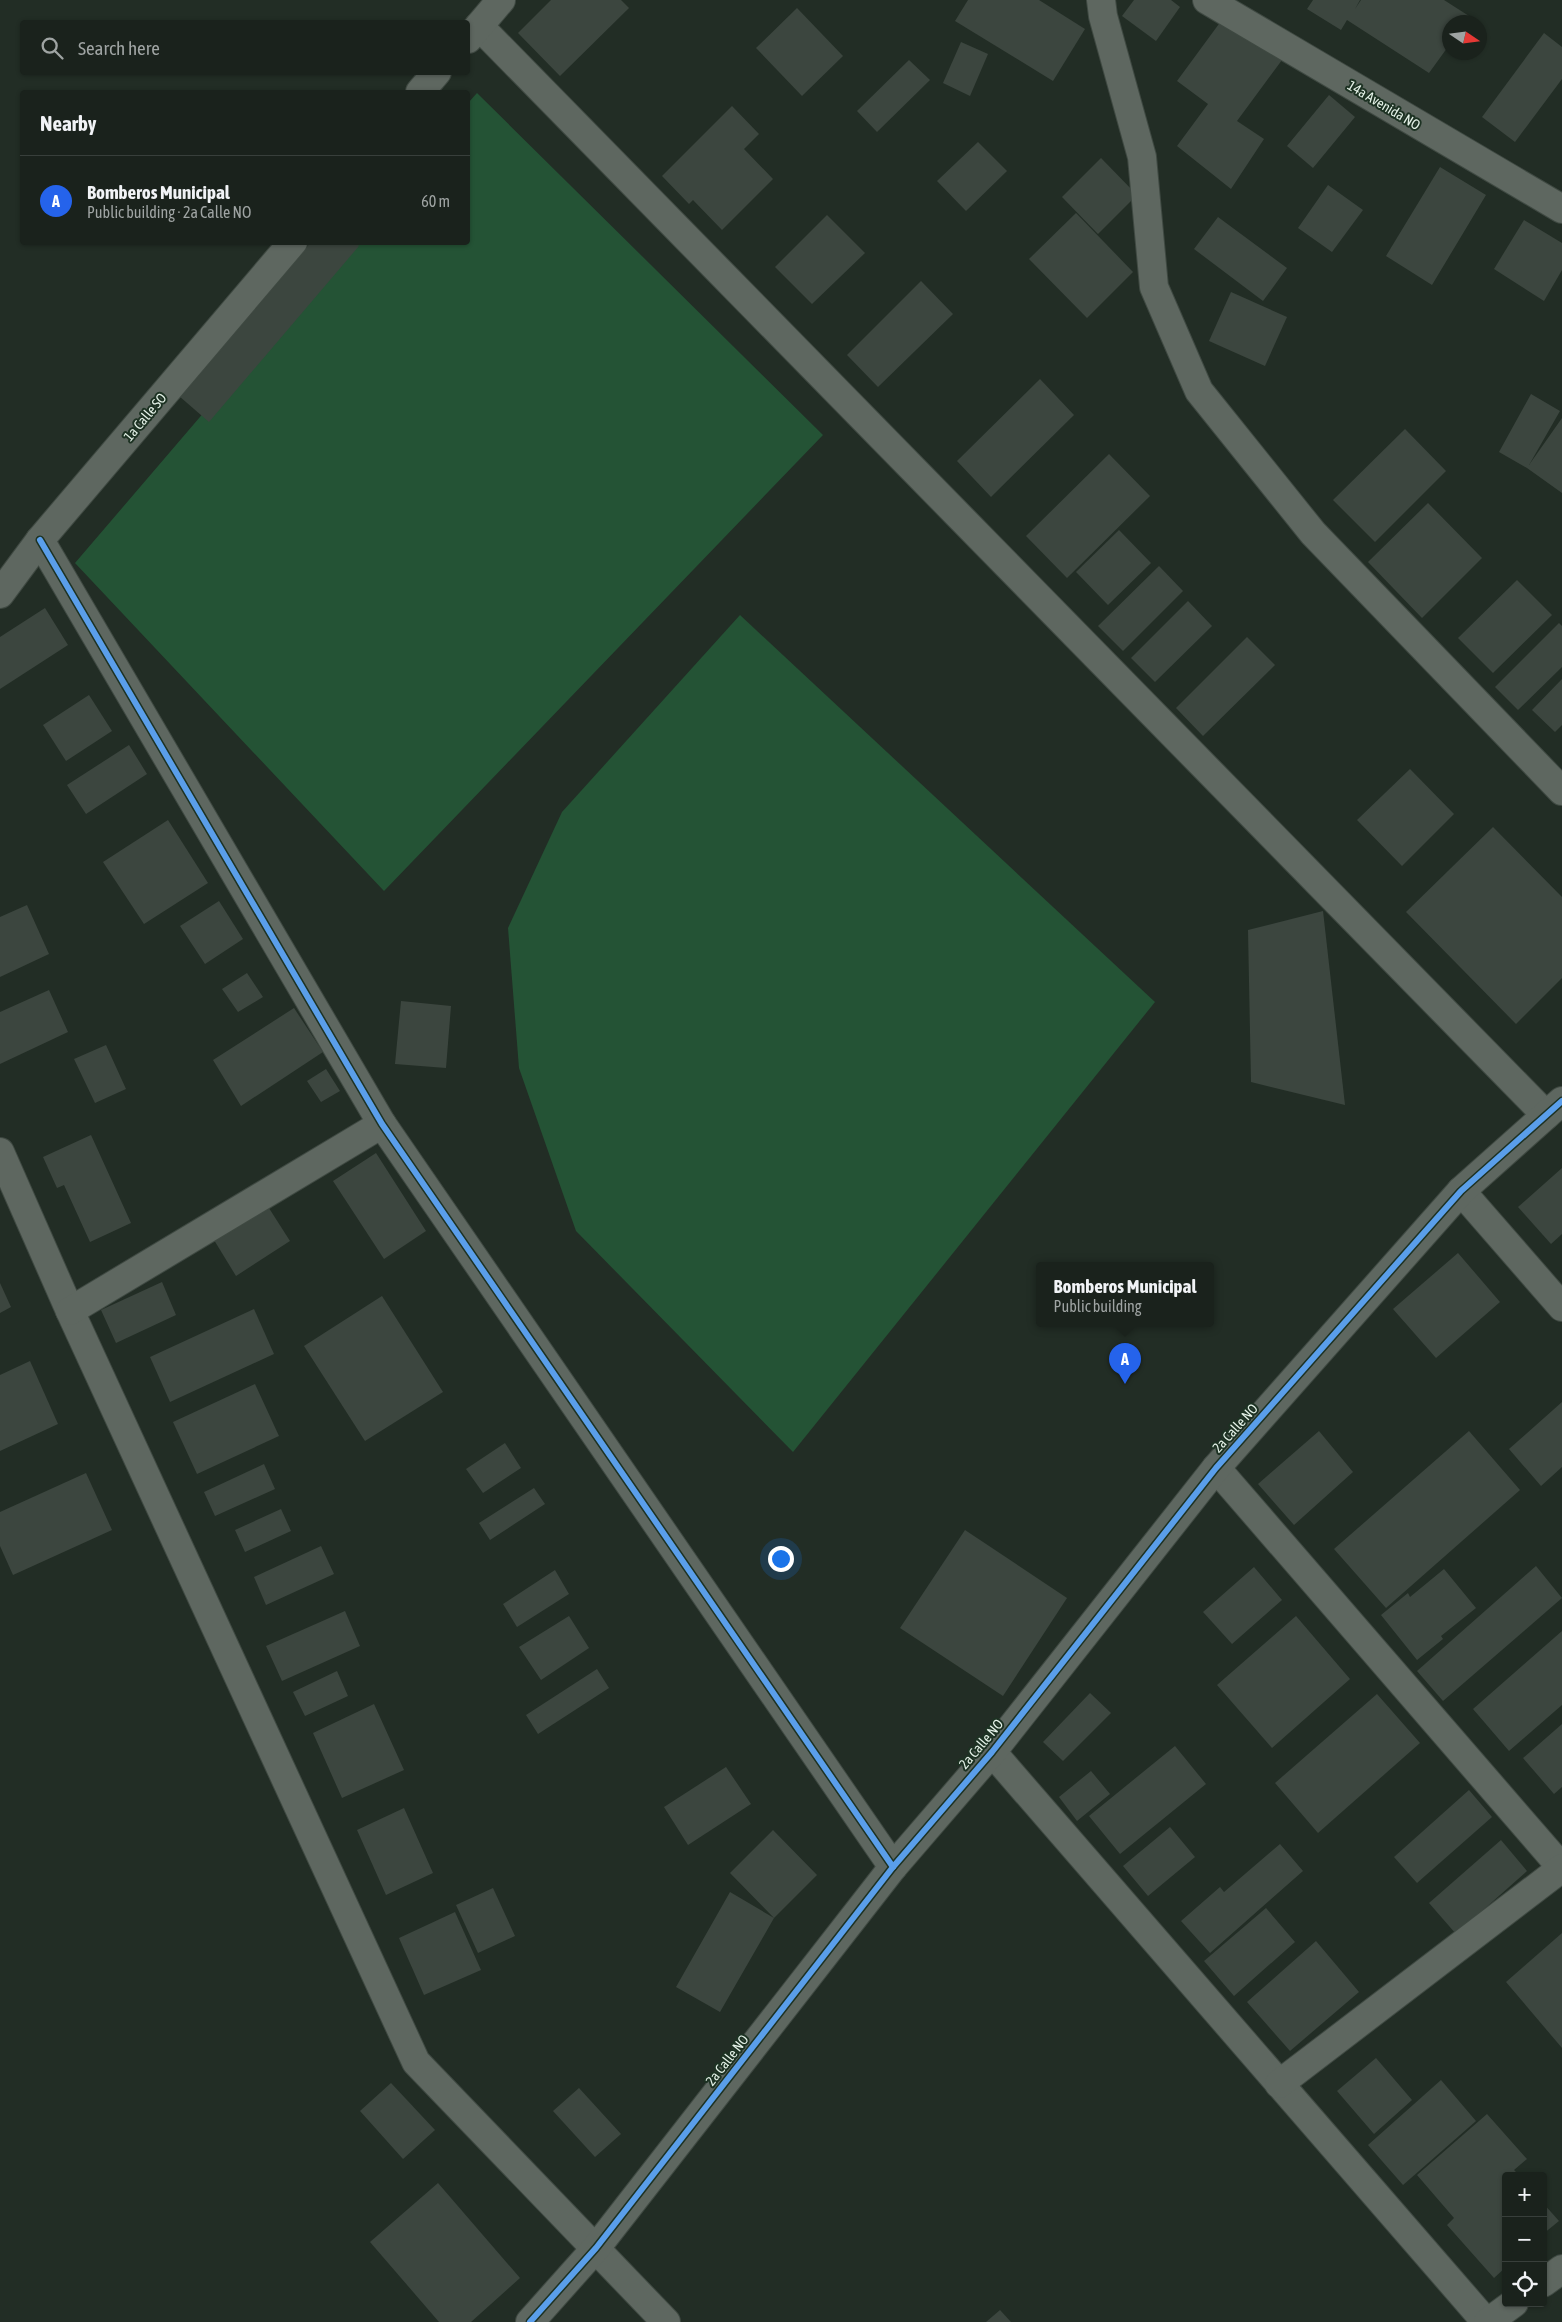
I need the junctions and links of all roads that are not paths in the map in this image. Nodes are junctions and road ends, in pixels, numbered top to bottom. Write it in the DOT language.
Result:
graph roads {
  1 [pos="501,0"];
  2 [pos="1101,0"];
  3 [pos="1207,0"];
  4 [pos="473,33"];
  5 [pos="434,75"];
  6 [pos="422,90"];
  7 [pos="1562,209"];
  8 [pos="290,245"];
  9 [pos="40,540"];
  10 [pos="0,594"];
  11 [pos="1562,791"];
  12 [pos="1554,1108"];
  13 [pos="382,1124"];
  14 [pos="0,1152"];
  15 [pos="1461,1191"];
  16 [pos="1562,1307"];
  17 [pos="70,1311"];
  18 [pos="1216,1468"];
  19 [pos="992,1752"];
  20 [pos="893,1867"];
  21 [pos="1562,1868"];
  22 [pos="1279,2084"];
  23 [pos="596,2248"];
  24 [pos="1562,2269"];
  25 [pos="1547,2280"];
  26 [pos="1508,2307"];
  27 [pos="530,2322"];
  28 [pos="666,2322"];
  29 [pos="1487,2322"];
  1 -- 4 [label="street"];
  2 -- 11 [label="street"];
  3 -- 7 [label="street, 14a Avenida NO"];
  4 -- 12 [label="street"];
  5 -- 6 [label="street"];
  8 -- 9 [label="street, 1a Calle SO"];
  9 -- 10 [label="street, 1a Calle SO"];
  9 -- 13 [label="street"];
  12 -- 15 [label="street, 2a Calle NO"];
  13 -- 17 [label="street"];
  13 -- 20 [label="street"];
  14 -- 17 [label="street"];
  15 -- 16 [label="street"];
  15 -- 18 [label="street, 2a Calle NO"];
  17 -- 23 [label="street"];
  18 -- 19 [label="street, 2a Calle NO"];
  18 -- 21 [label="street"];
  19 -- 20 [label="street, 2a Calle NO"];
  19 -- 22 [label="street"];
  20 -- 23 [label="street, 2a Calle NO"];
  21 -- 22 [label="street"];
  22 -- 29 [label="street"];
  23 -- 27 [label="street, 2a Calle NO"];
  23 -- 28 [label="street"];
  24 -- 25 [label="street"];
  26 -- 29 [label="street"];
}
